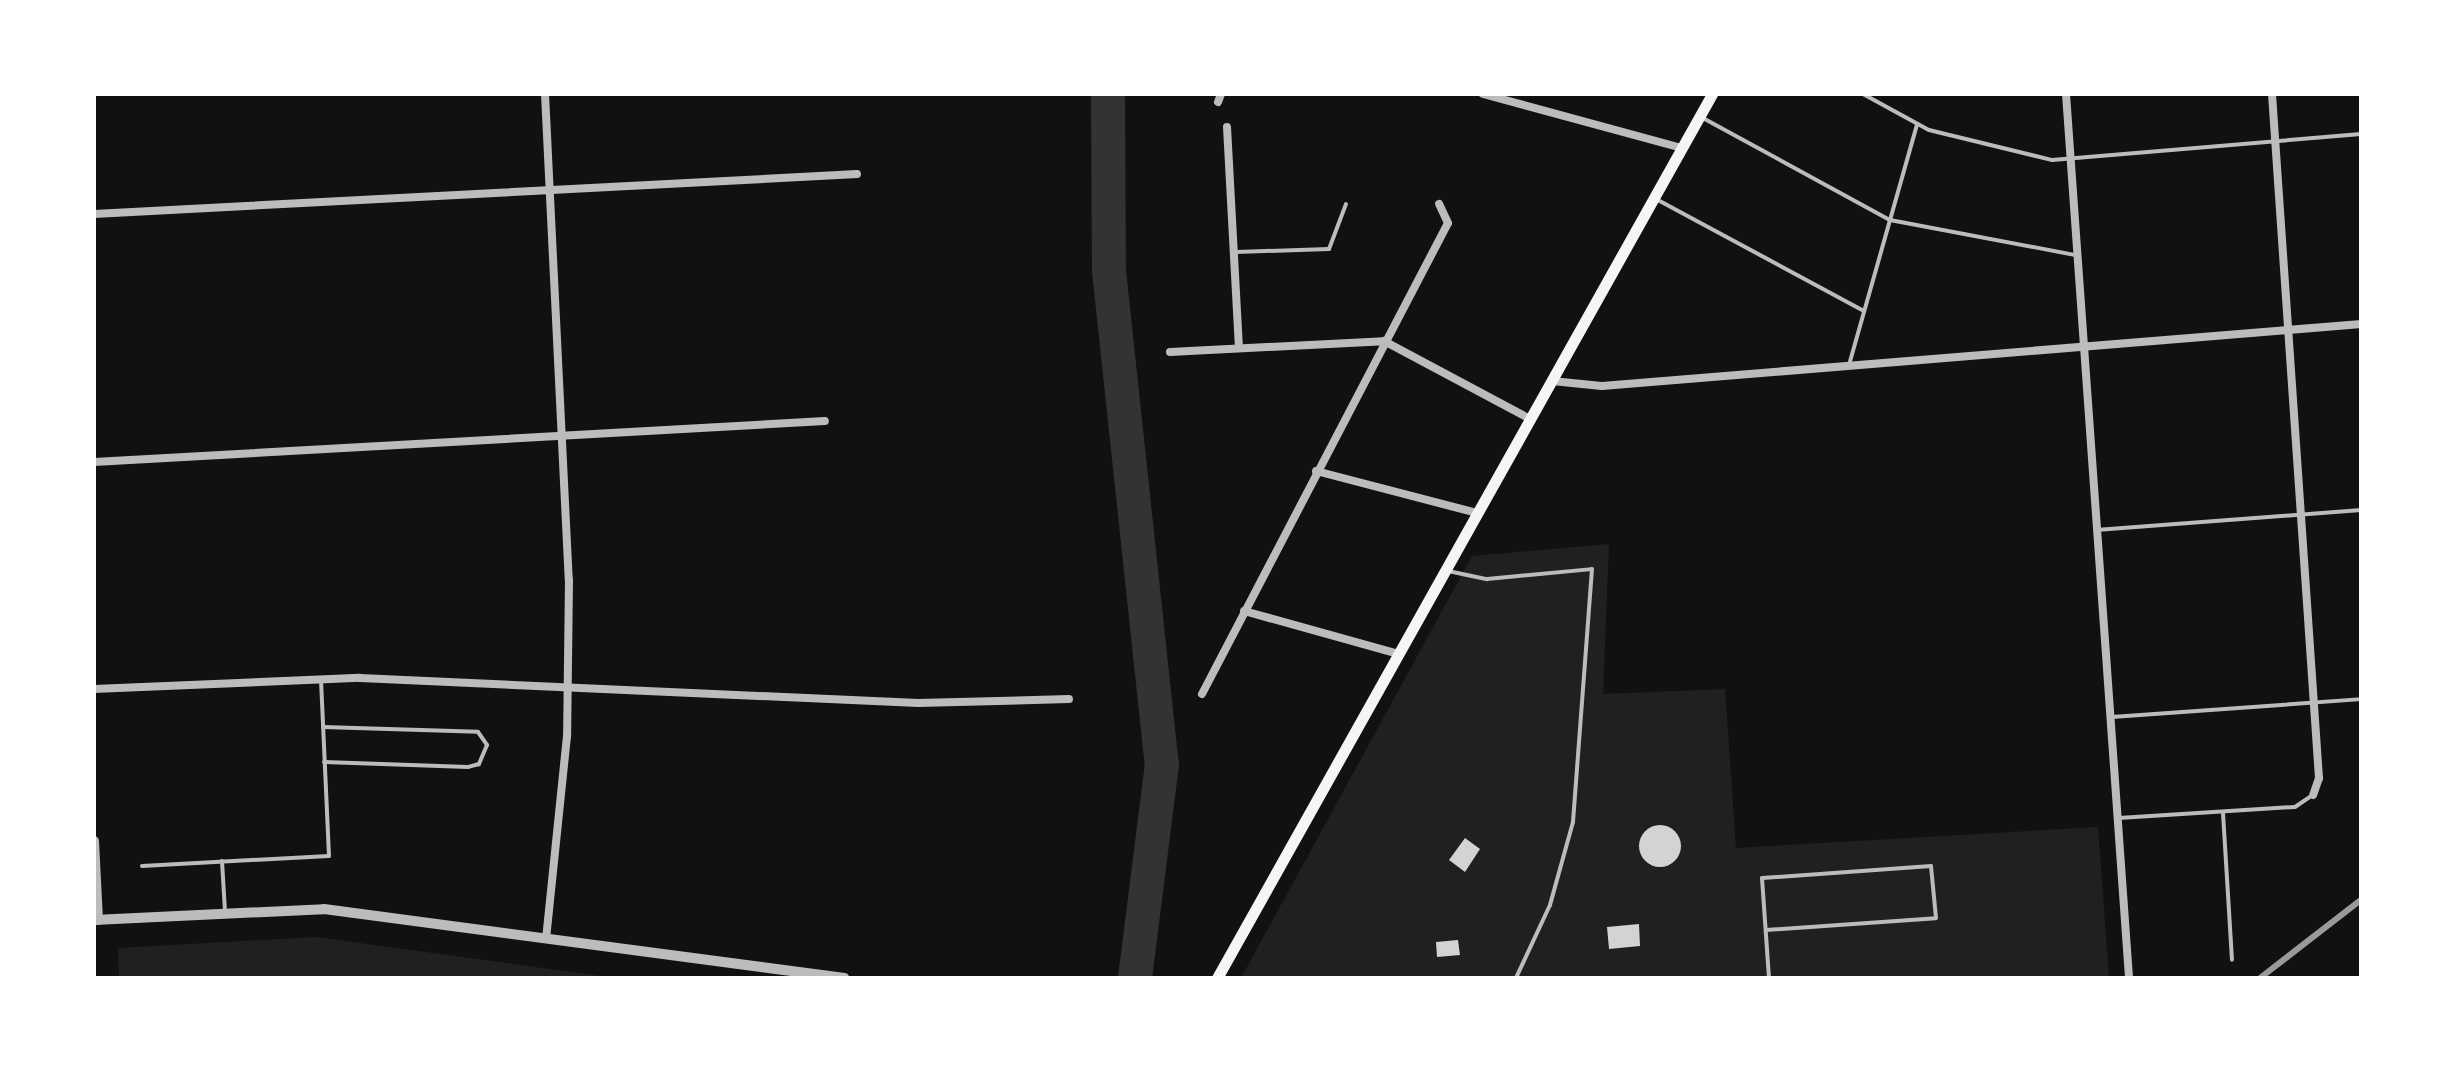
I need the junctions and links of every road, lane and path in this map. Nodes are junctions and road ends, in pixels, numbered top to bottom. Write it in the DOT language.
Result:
graph roads {
  1 [pos="545,94"];
  2 [pos="1483,94"];
  3 [pos="1712,94"];
  4 [pos="1863,94"];
  5 [pos="2066,94"];
  6 [pos="2272,94"];
  7 [pos="1700,117"];
  8 [pos="1917,125"];
  9 [pos="1227,127"];
  10 [pos="2361,134"];
  11 [pos="2275,142"];
  12 [pos="1682,148"];
  13 [pos="2069,158"];
  14 [pos="857,174"];
  15 [pos="549,189"];
  16 [pos="1654,198"];
  17 [pos="1346,204"];
  18 [pos="1439,204"];
  19 [pos="94,214"];
  20 [pos="1890,220"];
  21 [pos="1234,252"];
  22 [pos="2076,255"];
  23 [pos="1862,310"];
  24 [pos="2361,324"];
  25 [pos="2287,329"];
  26 [pos="1384,341"];
  27 [pos="1239,348"];
  28 [pos="2083,348"];
  29 [pos="1170,352"];
  30 [pos="1849,368"];
  31 [pos="1552,381"];
  32 [pos="1530,419"];
  33 [pos="825,421"];
  34 [pos="565,435"];
  35 [pos="94,462"];
  36 [pos="1316,471"];
  37 [pos="2361,510"];
  38 [pos="1477,513"];
  39 [pos="2300,516"];
  40 [pos="2096,530"];
  41 [pos="1445,571"];
  42 [pos="1244,611"];
  43 [pos="1399,654"];
  44 [pos="321,678"];
  45 [pos="569,688"];
  46 [pos="94,689"];
  47 [pos="1202,694"];
  48 [pos="1069,699"];
  49 [pos="2361,699"];
  50 [pos="2313,702"];
  51 [pos="2109,717"];
  52 [pos="323,727"];
  53 [pos="324,762"];
  54 [pos="2313,795"];
  55 [pos="2223,813"];
  56 [pos="2117,818"];
  57 [pos="94,841"];
  58 [pos="222,861"];
  59 [pos="142,866"];
  60 [pos="225,913"];
  61 [pos="96,920"];
  62 [pos="1766,930"];
  63 [pos="546,938"];
  64 [pos="2232,960"];
  65 [pos="844,978"];
  66 [pos="1217,978"];
  67 [pos="1516,978"];
  68 [pos="1769,978"];
  69 [pos="2129,978"];
  1 -- 15 [label="street"];
  2 -- 12 [label="street"];
  3 -- 7 [label="main road"];
  4 -- 8 [label="lane"];
  5 -- 13 [label="street"];
  6 -- 11 [label="street"];
  7 -- 12 [label="main road"];
  7 -- 20 [label="lane"];
  8 -- 13 [label="lane"];
  8 -- 20 [label="lane"];
  9 -- 21 [label="street"];
  10 -- 11 [label="lane"];
  11 -- 13 [label="lane"];
  11 -- 25 [label="street"];
  12 -- 16 [label="main road"];
  13 -- 22 [label="street"];
  14 -- 15 [label="street"];
  15 -- 19 [label="street"];
  15 -- 34 [label="street"];
  16 -- 23 [label="lane"];
  16 -- 31 [label="main road"];
  17 -- 21 [label="lane"];
  18 -- 26 [label="street"];
  20 -- 22 [label="lane"];
  20 -- 23 [label="lane"];
  21 -- 27 [label="street"];
  22 -- 28 [label="street"];
  23 -- 30 [label="lane"];
  24 -- 25 [label="street"];
  25 -- 28 [label="street"];
  25 -- 39 [label="street"];
  26 -- 27 [label="street"];
  26 -- 32 [label="street"];
  26 -- 36 [label="street"];
  27 -- 29 [label="street"];
  28 -- 30 [label="street"];
  28 -- 40 [label="street"];
  30 -- 31 [label="street"];
  31 -- 32 [label="main road"];
  32 -- 38 [label="main road"];
  33 -- 34 [label="street"];
  34 -- 35 [label="street"];
  34 -- 45 [label="street"];
  36 -- 38 [label="street"];
  36 -- 42 [label="street"];
  37 -- 39 [label="lane"];
  38 -- 41 [label="main road"];
  39 -- 40 [label="lane"];
  39 -- 50 [label="street"];
  40 -- 51 [label="street"];
  41 -- 43 [label="main road"];
  41 -- 67 [label="lane"];
  42 -- 43 [label="street"];
  42 -- 47 [label="street"];
  43 -- 66 [label="main road"];
  44 -- 45 [label="street"];
  44 -- 46 [label="street"];
  44 -- 52 [label="lane"];
  45 -- 48 [label="street"];
  45 -- 63 [label="street"];
  49 -- 50 [label="lane"];
  50 -- 51 [label="lane"];
  50 -- 54 [label="street"];
  51 -- 56 [label="street"];
  52 -- 53 [label="lane"];
  52 -- 53 [label="lane"];
  53 -- 58 [label="lane"];
  54 -- 55 [label="lane"];
  55 -- 56 [label="lane"];
  55 -- 64 [label="lane"];
  56 -- 69 [label="street"];
  57 -- 61 [label="street"];
  58 -- 59 [label="lane"];
  58 -- 60 [label="lane"];
  60 -- 61 [label="street"];
  60 -- 63 [label="street"];
  62 -- 62 [label="lane"];
  62 -- 68 [label="lane"];
  63 -- 65 [label="street"];
}
